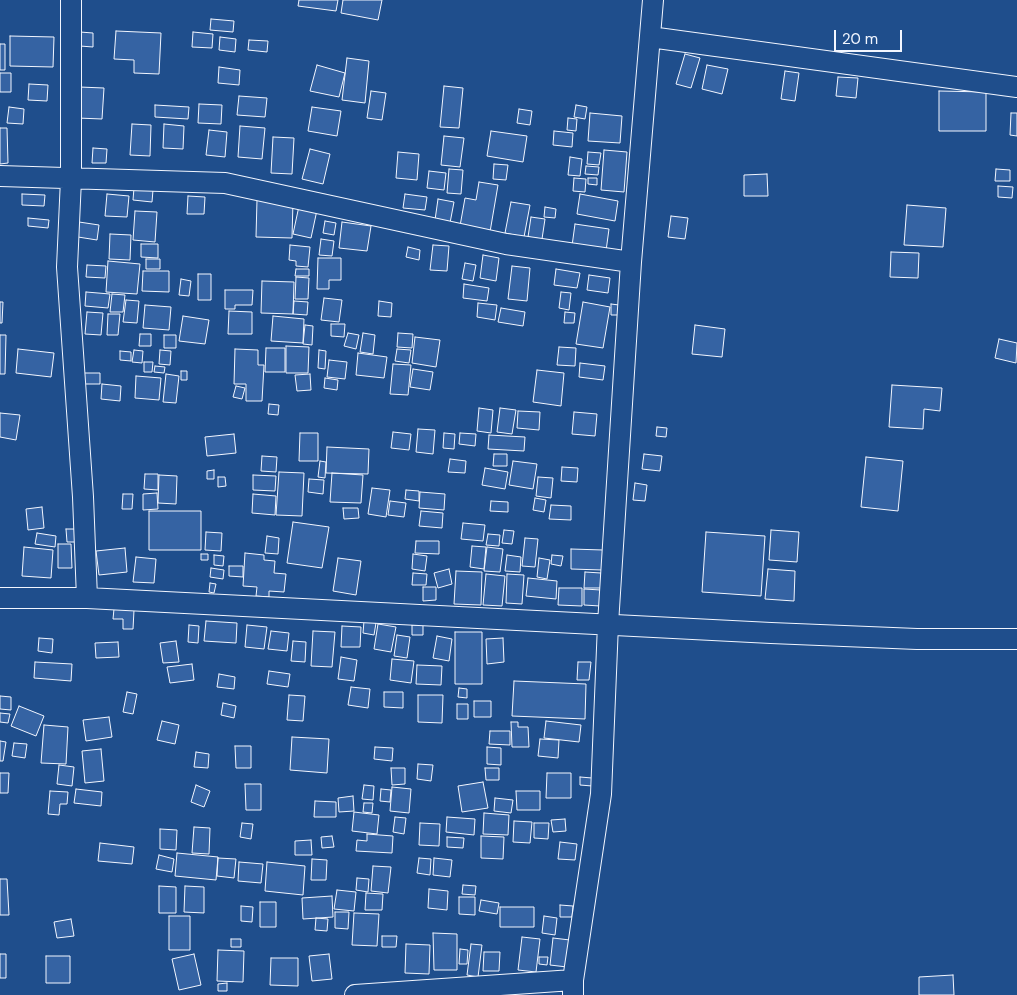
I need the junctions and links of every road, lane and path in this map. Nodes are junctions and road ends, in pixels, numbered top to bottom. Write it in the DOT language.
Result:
graph roads {
  1 [pos="71,0"];
  2 [pos="654,0"];
  3 [pos="650,37"];
  4 [pos="1017,88"];
  5 [pos="0,176"];
  6 [pos="71,179"];
  7 [pos="630,262"];
  8 [pos="0,598"];
  9 [pos="87,598"];
  10 [pos="608,624"];
  11 [pos="1017,639"];
  12 [pos="573,988"];
  13 [pos="355,995"];
  1 -- 6 [label="street"];
  2 -- 3 [label="street"];
  3 -- 4 [label="street"];
  3 -- 7 [label="street"];
  5 -- 6 [label="street"];
  6 -- 7 [label="street"];
  6 -- 9 [label="street"];
  7 -- 10 [label="street"];
  8 -- 9 [label="street"];
  9 -- 10 [label="street"];
  10 -- 11 [label="street"];
  10 -- 12 [label="street"];
  12 -- 13 [label="street"];
}
